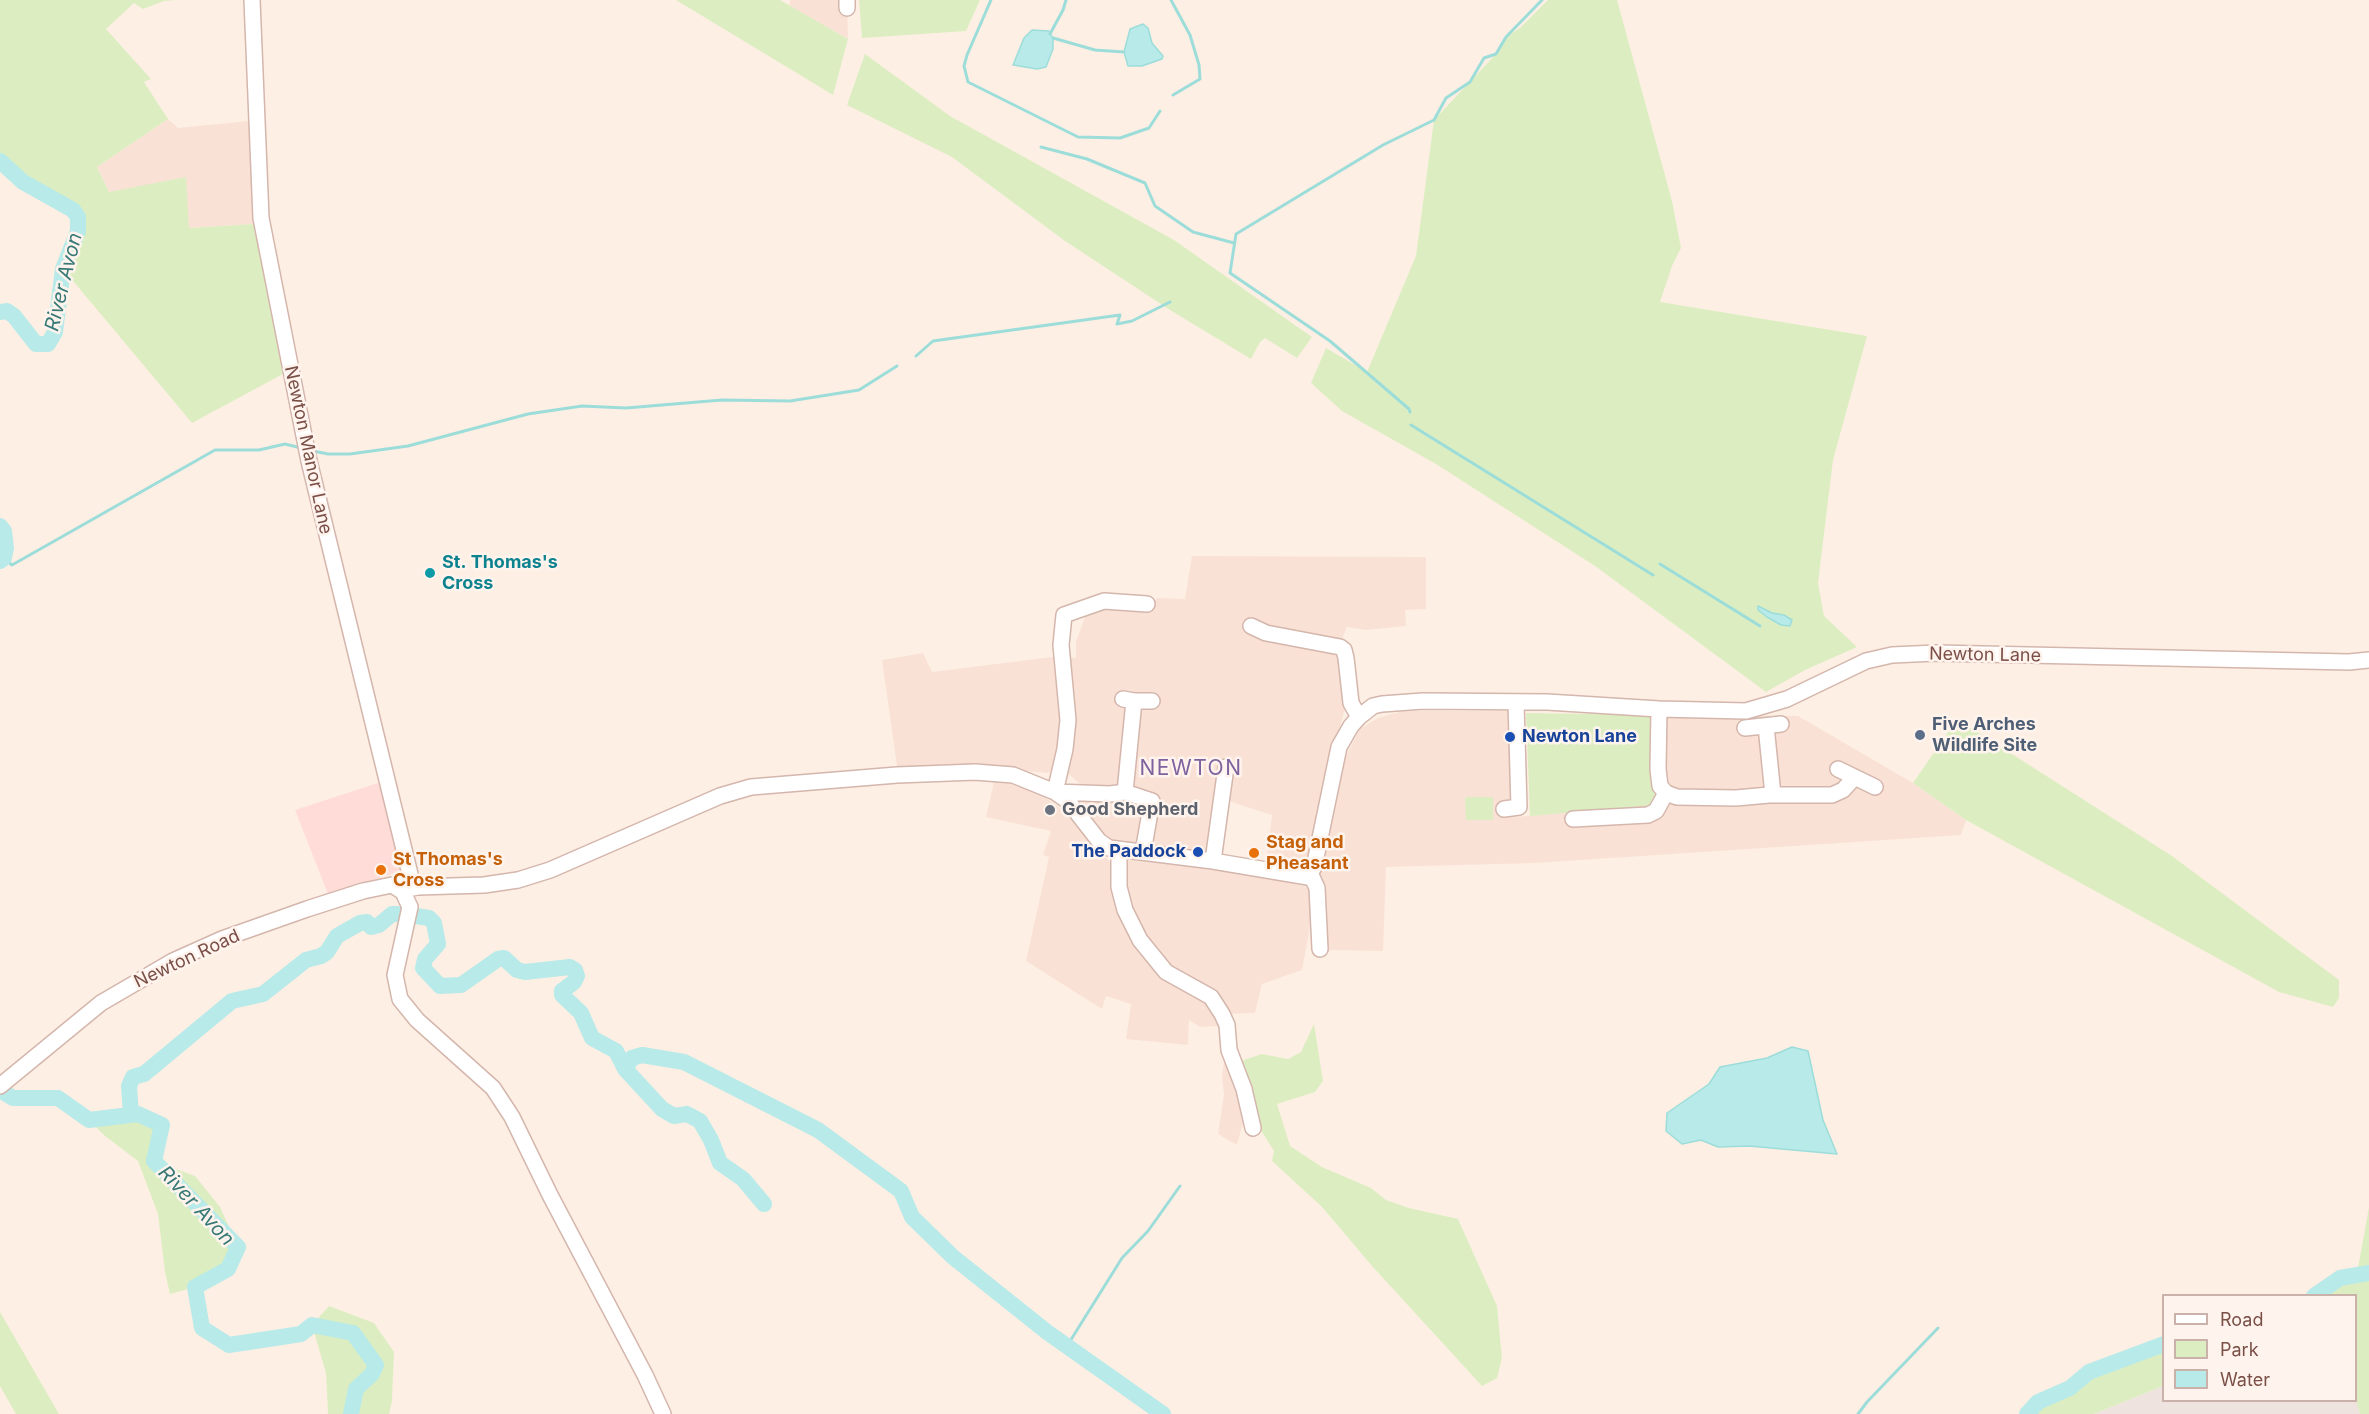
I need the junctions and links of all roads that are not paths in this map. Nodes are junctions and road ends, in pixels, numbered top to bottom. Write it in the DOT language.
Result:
graph roads {
  1 [pos="252,0"];
  2 [pos="1147,604"];
  3 [pos="1251,626"];
  4 [pos="2369,660"];
  5 [pos="1152,701"];
  6 [pos="1516,703"];
  7 [pos="1659,709"];
  8 [pos="1359,717"];
  9 [pos="1745,728"];
  10 [pos="1226,767"];
  11 [pos="1838,768"];
  12 [pos="1854,778"];
  13 [pos="1875,787"];
  14 [pos="1055,792"];
  15 [pos="1125,792"];
  16 [pos="1666,793"];
  17 [pos="1773,795"];
  18 [pos="1504,809"];
  19 [pos="1573,819"];
  20 [pos="1119,850"];
  21 [pos="1143,852"];
  22 [pos="1213,861"];
  23 [pos="1307,876"];
  24 [pos="401,890"];
  25 [pos="1320,949"];
  26 [pos="6,1081"];
  27 [pos="1253,1128"];
  28 [pos="663,1414"];
  1 -- 24 [label="street, Newton Manor Lane"];
  2 -- 14 [label="street"];
  3 -- 8 [label="street"];
  4 -- 7 [label="street, Newton Lane"];
  5 -- 15 [label="street"];
  6 -- 7 [label="street, Newton Lane"];
  6 -- 8 [label="street, Newton Lane"];
  6 -- 18 [label="street"];
  7 -- 16 [label="street"];
  8 -- 23 [label="street, Newton Lane"];
  9 -- 17 [label="street"];
  10 -- 22 [label="street"];
  11 -- 12 [label="street"];
  12 -- 13 [label="street"];
  12 -- 17 [label="street"];
  14 -- 15 [label="street"];
  14 -- 20 [label="street"];
  14 -- 24 [label="street, Newton Road"];
  15 -- 21 [label="street"];
  16 -- 17 [label="street"];
  16 -- 19 [label="street"];
  20 -- 21 [label="street"];
  20 -- 27 [label="street"];
  21 -- 22 [label="street"];
  22 -- 23 [label="street"];
  23 -- 25 [label="street"];
  24 -- 26 [label="street, Newton Road"];
  24 -- 28 [label="street"];
}
